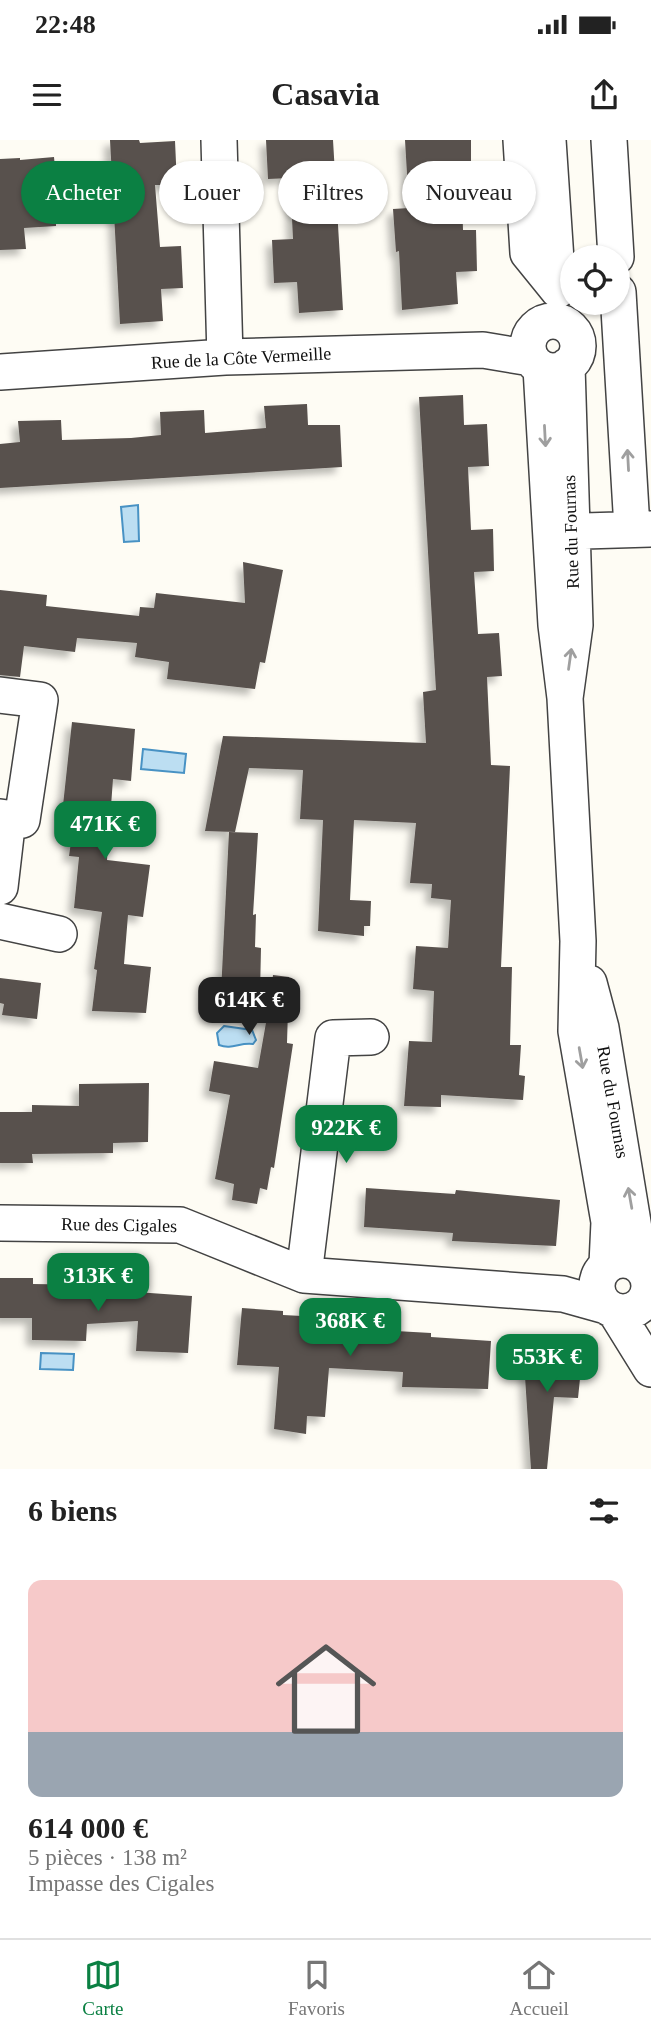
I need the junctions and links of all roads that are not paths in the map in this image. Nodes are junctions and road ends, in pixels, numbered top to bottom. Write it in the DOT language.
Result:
graph roads {
  1 [pos="219,140"];
  2 [pos="521,140"];
  3 [pos="548,140"];
  4 [pos="608,140"];
  5 [pos="615,245"];
  6 [pos="558,290"];
  7 [pos="620,315"];
  8 [pos="547,346"];
  9 [pos="225,357"];
  10 [pos="0,372"];
  11 [pos="642,528"];
  12 [pos="561,532"];
  13 [pos="0,695"];
  14 [pos="4,817"];
  15 [pos="0,887"];
  16 [pos="0,921"];
  17 [pos="59,934"];
  18 [pos="371,1037"];
  19 [pos="0,1223"];
  20 [pos="304,1275"];
  21 [pos="626,1285"];
  22 [pos="651,1343"];
  23 [pos="651,1369"];
  1 -- 9 [label="street"];
  2 -- 6 [label="street"];
  3 -- 6 [label="street, Rue du Fournas"];
  4 -- 5 [label="street"];
  6 -- 8 [label="street, Rue du Fournas"];
  11 -- 7 [label="street, one-way"];
  8 -- 9 [label="street, Rue de la Côte Vermeille"];
  8 -- 12 [label="street, Rue du Fournas"];
  9 -- 10 [label="street, Rue de la Côte Vermeille"];
  11 -- 12 [label="street"];
  12 -- 21 [label="street, Rue du Fournas"];
  13 -- 14 [label="street"];
  14 -- 15 [label="street"];
  16 -- 17 [label="street"];
  18 -- 20 [label="street"];
  19 -- 20 [label="street, Rue des Cigales"];
  20 -- 21 [label="street, Rue des Cigales"];
  21 -- 22 [label="street, Rue du Fournas"];
  21 -- 23 [label="street, Rue du Fournas"];
}
